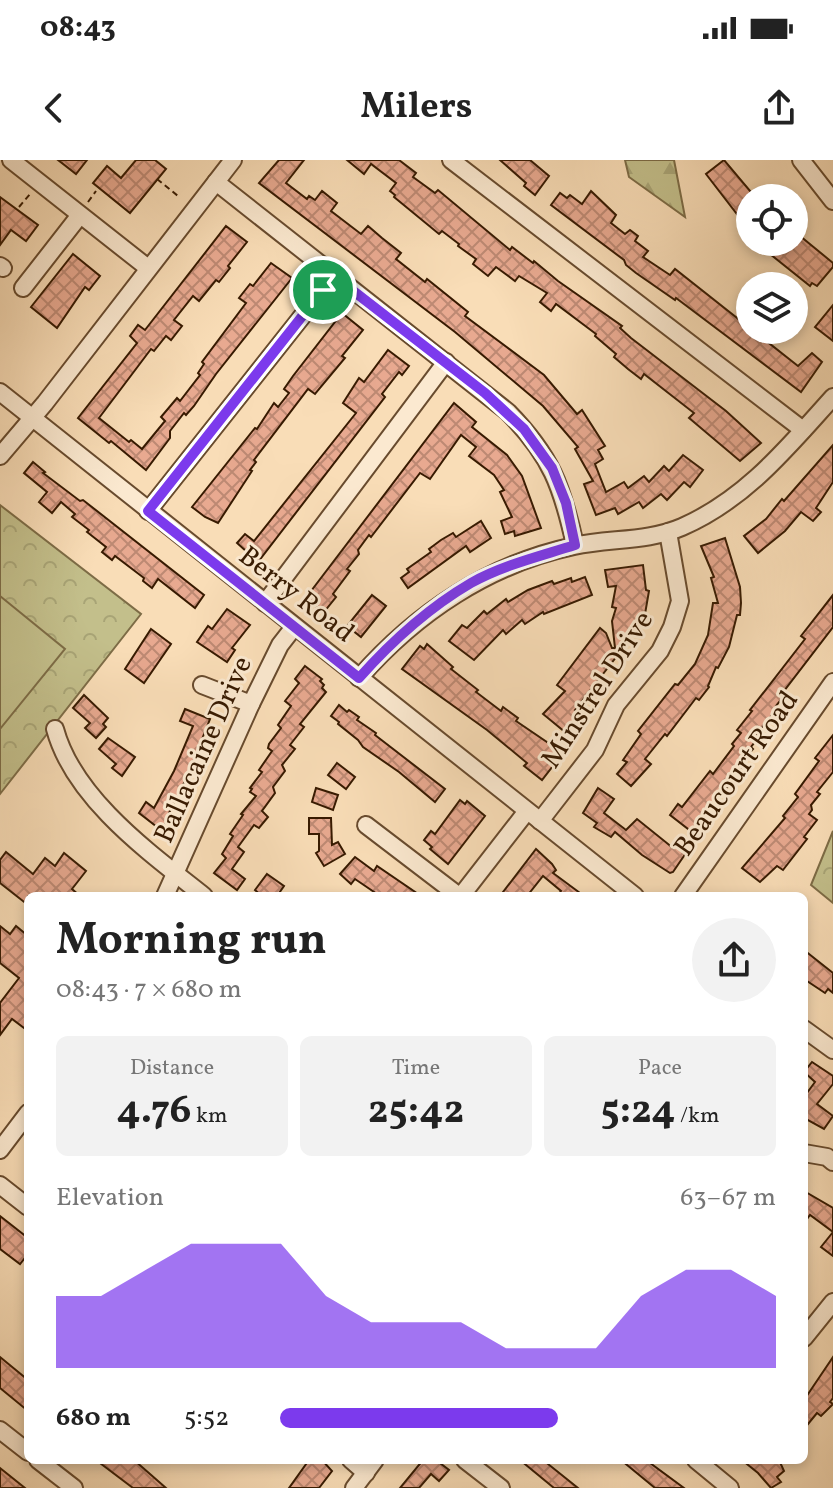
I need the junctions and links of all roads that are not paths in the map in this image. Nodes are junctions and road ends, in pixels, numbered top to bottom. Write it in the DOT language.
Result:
graph roads {
  1 [pos="11,160"];
  2 [pos="233,160"];
  3 [pos="451,160"];
  4 [pos="801,160"];
  5 [pos="216,182"];
  6 [pos="833,201"];
  7 [pos="84,209"];
  8 [pos="148,268"];
  9 [pos="334,276"];
  10 [pos="23,288"];
  11 [pos="446,362"];
  12 [pos="0,392"];
  13 [pos="833,397"];
  14 [pos="33,418"];
  15 [pos="803,430"];
  16 [pos="0,456"];
  17 [pos="148,511"];
  18 [pos="668,532"];
  19 [pos="575,545"];
  20 [pos="265,603"];
  21 [pos="294,627"];
  22 [pos="359,678"];
  23 [pos="833,682"];
  24 [pos="202,685"];
  25 [pos="251,704"];
  26 [pos="55,729"];
  27 [pos="534,816"];
  28 [pos="366,825"];
  29 [pos="177,874"];
  30 [pos="167,892"];
  31 [pos="199,892"];
  32 [pos="455,892"];
  33 [pos="464,892"];
  34 [pos="630,892"];
  35 [pos="686,892"];
  36 [pos="808,1032"];
  37 [pos="833,1050"];
  38 [pos="24,1118"];
  39 [pos="0,1150"];
  40 [pos="808,1153"];
  41 [pos="831,1156"];
  42 [pos="0,1185"];
  43 [pos="24,1204"];
  44 [pos="833,1302"];
  45 [pos="808,1333"];
  46 [pos="0,1430"];
  47 [pos="24,1449"];
  48 [pos="43,1464"];
  49 [pos="470,1464"];
  50 [pos="705,1464"];
  51 [pos="371,1466"];
  52 [pos="74,1488"];
  53 [pos="354,1488"];
  54 [pos="501,1488"];
  55 [pos="730,1488"];
  1 -- 7 [label="street"];
  2 -- 5 [label="street"];
  3 -- 15 [label="street"];
  4 -- 6 [label="street"];
  5 -- 8 [label="street"];
  5 -- 9 [label="street"];
  7 -- 8 [label="street"];
  7 -- 10 [label="street"];
  8 -- 14 [label="street"];
  9 -- 11 [label="street"];
  9 -- 17 [label="street"];
  11 -- 19 [label="street"];
  11 -- 20 [label="street"];
  12 -- 14 [label="street, Berry Road"];
  13 -- 15 [label="street"];
  14 -- 16 [label="street"];
  14 -- 17 [label="street, Berry Road"];
  15 -- 18 [label="street"];
  17 -- 20 [label="street, Berry Road"];
  18 -- 19 [label="street"];
  18 -- 27 [label="street, Minstrel Drive"];
  19 -- 22 [label="street"];
  20 -- 21 [label="street, Berry Road"];
  21 -- 22 [label="street, Berry Road"];
  21 -- 25 [label="street, Ballacaine Drive"];
  22 -- 27 [label="street, Berry Road"];
  23 -- 35 [label="street, Beaucourt Road"];
  24 -- 25 [label="street"];
  25 -- 29 [label="street, Ballacaine Drive"];
  26 -- 29 [label="street"];
  27 -- 33 [label="street, Minstrel Drive"];
  27 -- 34 [label="street, Berry Road"];
  28 -- 32 [label="street"];
  29 -- 30 [label="street, Ballacaine Drive"];
  29 -- 31 [label="street"];
  36 -- 37 [label="street"];
  38 -- 39 [label="street"];
  40 -- 41 [label="street"];
  42 -- 43 [label="street"];
  44 -- 45 [label="street"];
  46 -- 47 [label="street"];
  48 -- 52 [label="street"];
  49 -- 54 [label="street"];
  50 -- 55 [label="street"];
  51 -- 53 [label="street"];
}
